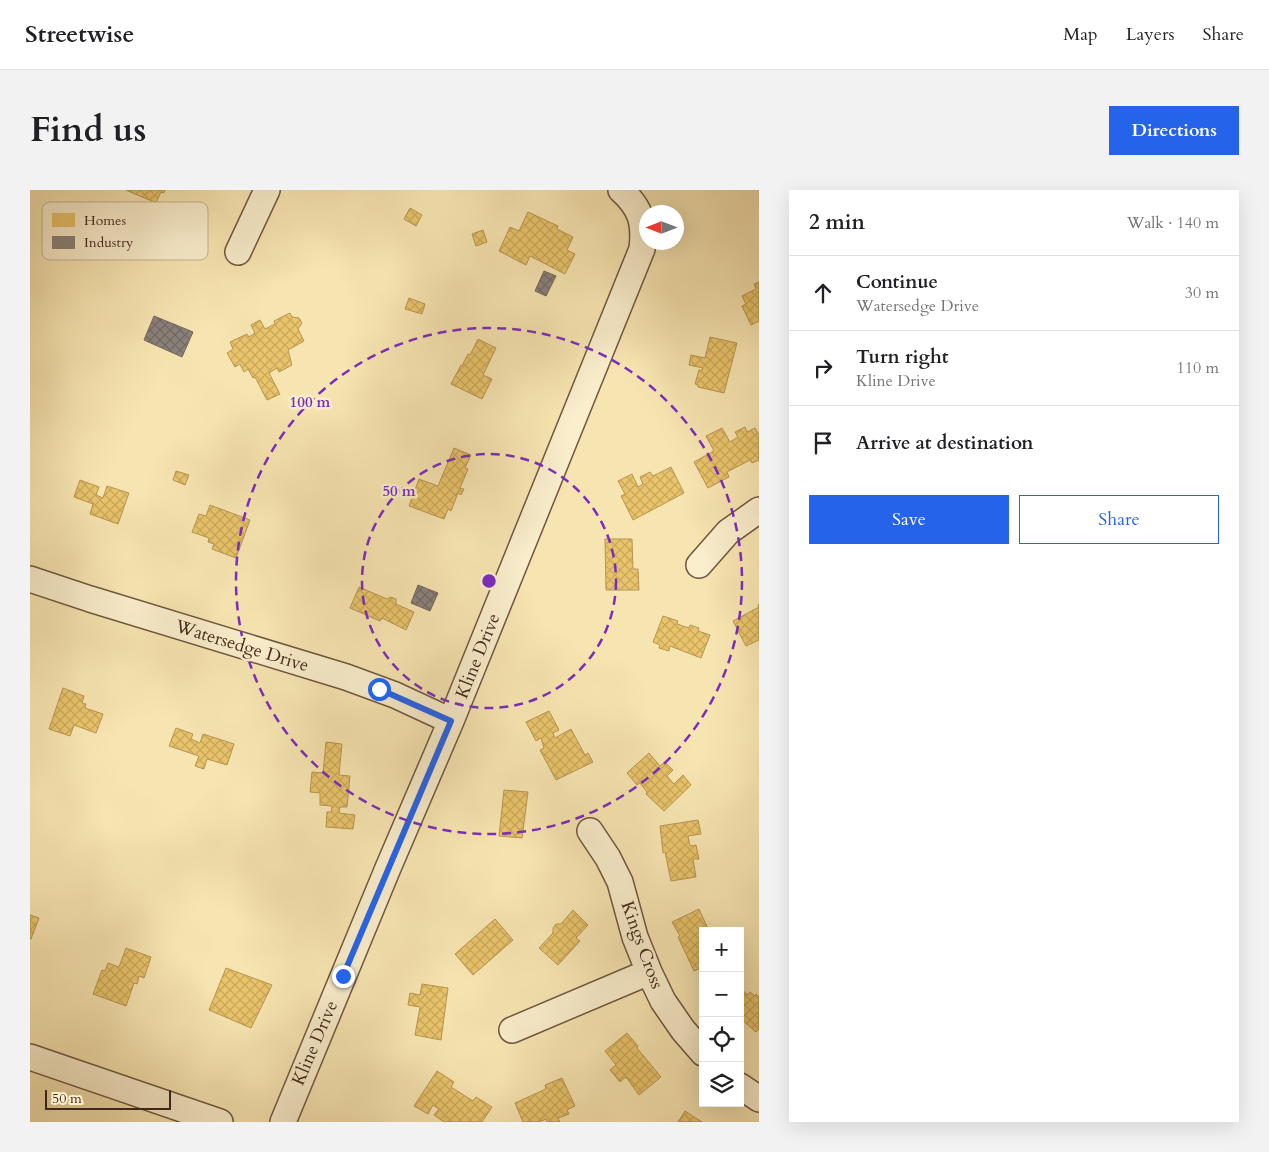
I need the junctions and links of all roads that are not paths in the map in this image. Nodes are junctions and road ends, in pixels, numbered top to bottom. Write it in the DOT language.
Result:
graph roads {
  1 [pos="267,190"];
  2 [pos="621,190"];
  3 [pos="238,252"];
  4 [pos="759,510"];
  5 [pos="699,565"];
  6 [pos="30,579"];
  7 [pos="451,721"];
  8 [pos="590,831"];
  9 [pos="649,972"];
  10 [pos="512,1030"];
  11 [pos="699,1048"];
  12 [pos="30,1057"];
  13 [pos="744,1089"];
  14 [pos="759,1099"];
  15 [pos="220,1122"];
  16 [pos="283,1122"];
  1 -- 3 [label="street"];
  2 -- 7 [label="street, Kline Drive"];
  4 -- 5 [label="street"];
  6 -- 7 [label="street, Watersedge Drive"];
  7 -- 16 [label="street, Kline Drive"];
  8 -- 9 [label="street, Kings Cross"];
  9 -- 10 [label="street"];
  9 -- 11 [label="street, Kings Cross"];
  12 -- 15 [label="street"];
  13 -- 14 [label="street"];
}
